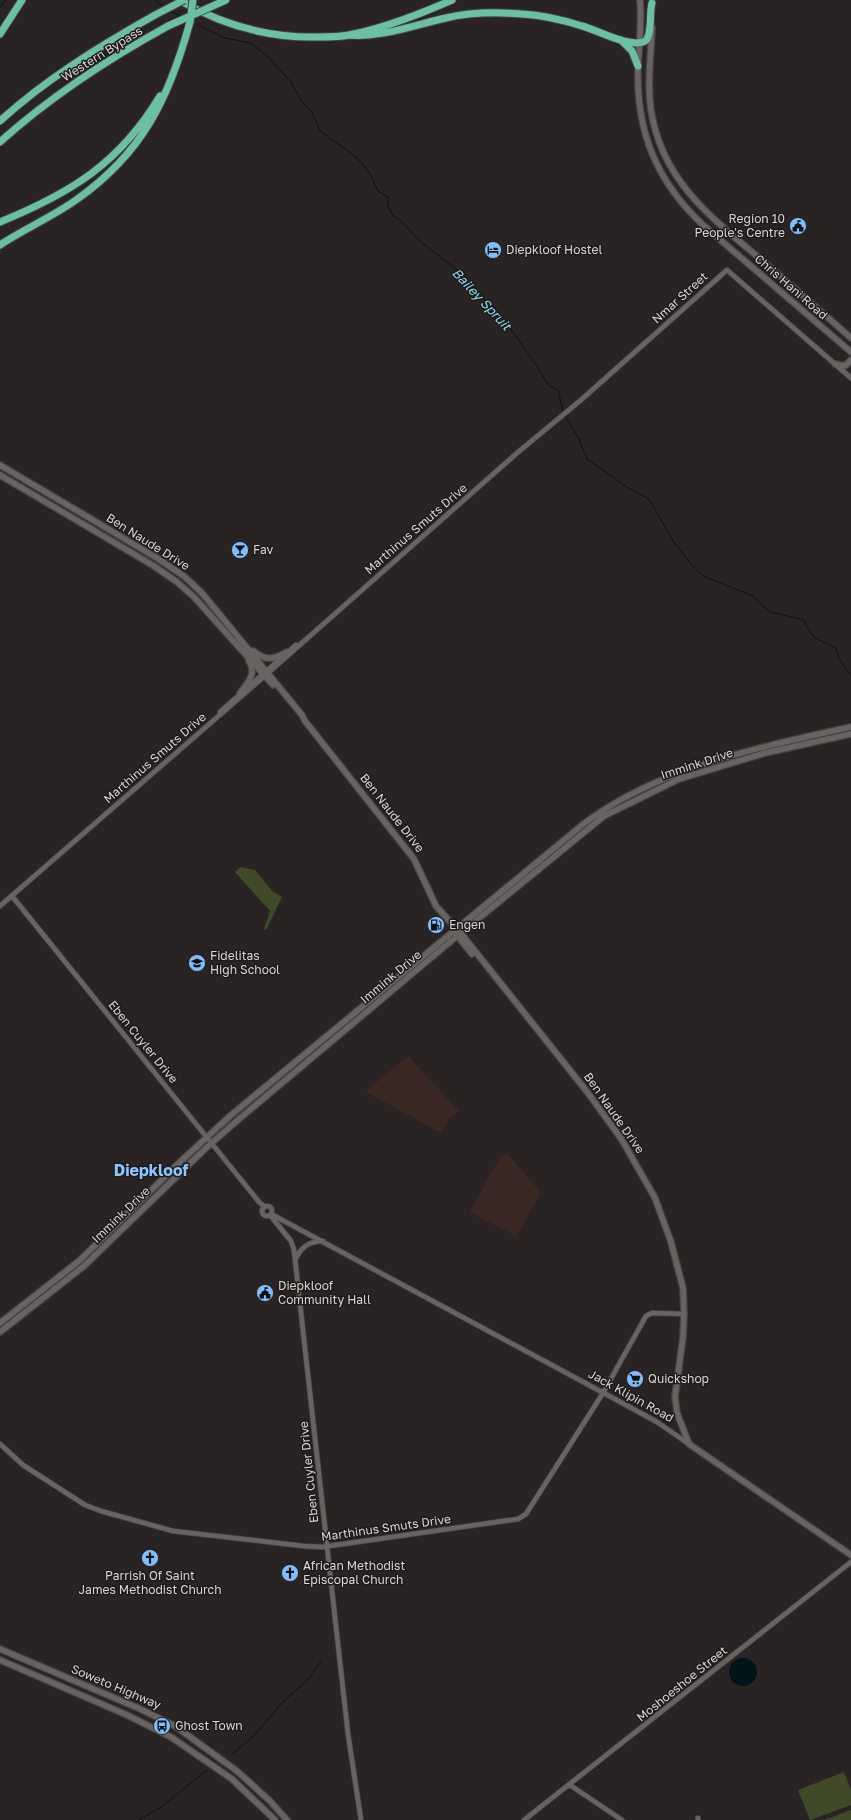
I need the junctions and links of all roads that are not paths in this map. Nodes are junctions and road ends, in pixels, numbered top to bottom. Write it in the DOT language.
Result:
graph roads {
  1 [pos="22,0"];
  2 [pos="179,0"];
  3 [pos="184,0"];
  4 [pos="193,0"];
  5 [pos="226,0"];
  6 [pos="452,0"];
  7 [pos="640,0"];
  8 [pos="652,1"];
  9 [pos="10,19"];
  10 [pos="0,31"];
  11 [pos="0,34"];
  12 [pos="348,35"];
  13 [pos="620,39"];
  14 [pos="640,42"];
  15 [pos="180,56"];
  16 [pos="638,66"];
  17 [pos="0,121"];
  18 [pos="0,142"];
  19 [pos="0,222"];
  20 [pos="0,246"];
  21 [pos="851,338"];
  22 [pos="845,347"];
  23 [pos="851,352"];
  24 [pos="851,356"];
  25 [pos="851,360"];
  26 [pos="835,364"];
  27 [pos="851,378"];
  28 [pos="523,449"];
  29 [pos="0,465"];
  30 [pos="0,475"];
  31 [pos="323,624"];
  32 [pos="243,647"];
  33 [pos="287,652"];
  34 [pos="266,673"];
  35 [pos="240,693"];
  36 [pos="209,723"];
  37 [pos="851,727"];
  38 [pos="851,734"];
  39 [pos="12,896"];
  40 [pos="0,906"];
  41 [pos="457,932"];
  42 [pos="206,1137"];
  43 [pos="211,1143"];
  44 [pos="264,1208"];
  45 [pos="270,1214"];
  46 [pos="325,1241"];
  47 [pos="295,1259"];
  48 [pos="684,1314"];
  49 [pos="0,1323"];
  50 [pos="0,1332"];
  51 [pos="603,1392"];
  52 [pos="0,1444"];
  53 [pos="690,1444"];
  54 [pos="327,1547"];
  55 [pos="851,1554"];
  56 [pos="851,1562"];
  57 [pos="0,1649"];
  58 [pos="0,1660"];
  59 [pos="570,1785"];
  60 [pos="275,1820"];
  61 [pos="287,1820"];
  62 [pos="361,1820"];
  63 [pos="524,1820"];
  64 [pos="622,1820"];
  1 -- 9 [label="highway"];
  2 -- 12 [label="highway"];
  3 -- 17 [label="highway, Western Bypass, bridge"];
  4 -- 15 [label="highway, bridge"];
  5 -- 18 [label="highway, Western Bypass, bridge"];
  6 -- 12 [label="highway"];
  7 -- 14 [label="main road, Chris Hani Road"];
  8 -- 14 [label="highway"];
  8 -- 21 [label="main road, Chris Hani Road"];
  9 -- 10 [label="highway"];
  9 -- 11 [label="highway"];
  12 -- 13 [label="highway"];
  13 -- 14 [label="highway"];
  13 -- 16 [label="highway"];
  14 -- 16 [label="main road, Chris Hani Road"];
  15 -- 19 [label="highway"];
  15 -- 20 [label="highway"];
  16 -- 22 [label="main road, Chris Hani Road"];
  22 -- 23 [label="main road, Chris Hani Road"];
  22 -- 24 [label="main road"];
  25 -- 26 [label="main road"];
  26 -- 27 [label="street, Nmar Street"];
  26 -- 28 [label="street, Nmar Street"];
  28 -- 31 [label="street, Marthinus Smuts Drive"];
  29 -- 32 [label="main road, Ben Naude Drive"];
  30 -- 32 [label="main road, Ben Naude Drive"];
  31 -- 33 [label="street, Marthinus Smuts Drive"];
  31 -- 34 [label="street, Marthinus Smuts Drive"];
  32 -- 33 [label="main road"];
  32 -- 34 [label="main road, Ben Naude Drive"];
  32 -- 35 [label="main road"];
  33 -- 34 [label="street, Marthinus Smuts Drive"];
  34 -- 35 [label="street"];
  34 -- 36 [label="street, Marthinus Smuts Drive"];
  34 -- 41 [label="main road, Ben Naude Drive"];
  35 -- 36 [label="street"];
  36 -- 39 [label="street, Marthinus Smuts Drive"];
  37 -- 41 [label="main road, Immink Drive"];
  38 -- 41 [label="main road, Immink Drive"];
  39 -- 40 [label="street, Marthinus Smuts Drive"];
  39 -- 42 [label="street, Eben Cuyler Drive"];
  41 -- 42 [label="main road, Immink Drive"];
  41 -- 43 [label="main road, Immink Drive"];
  41 -- 48 [label="main road, Ben Naude Drive"];
  42 -- 43 [label="street, Eben Cuyler Drive"];
  42 -- 49 [label="main road, Immink Drive"];
  43 -- 44 [label="street, Eben Cuyler Drive"];
  43 -- 50 [label="main road, Immink Drive"];
  44 -- 45 [label="street"];
  44 -- 45 [label="street, Eben Cuyler Drive"];
  45 -- 46 [label="street"];
  45 -- 47 [label="street, Eben Cuyler Drive"];
  46 -- 47 [label="street"];
  46 -- 51 [label="street, Jack Klipin Road"];
  47 -- 54 [label="street, Eben Cuyler Drive"];
  48 -- 51 [label="street, Marthinus Smuts Drive"];
  48 -- 53 [label="main road, Ben Naude Drive"];
  51 -- 53 [label="street, Jack Klipin Road"];
  51 -- 54 [label="street, Marthinus Smuts Drive"];
  52 -- 54 [label="street, Marthinus Smuts Drive"];
  53 -- 55 [label="main road, Jack Klipin Road"];
  54 -- 62 [label="street, Eben Cuyler Drive"];
  56 -- 59 [label="street, Moshoeshoe Street"];
  57 -- 61 [label="main road, Soweto Highway"];
  58 -- 60 [label="main road, Soweto Highway"];
  59 -- 63 [label="street, Moshoeshoe Street"];
  59 -- 64 [label="street"];
}
